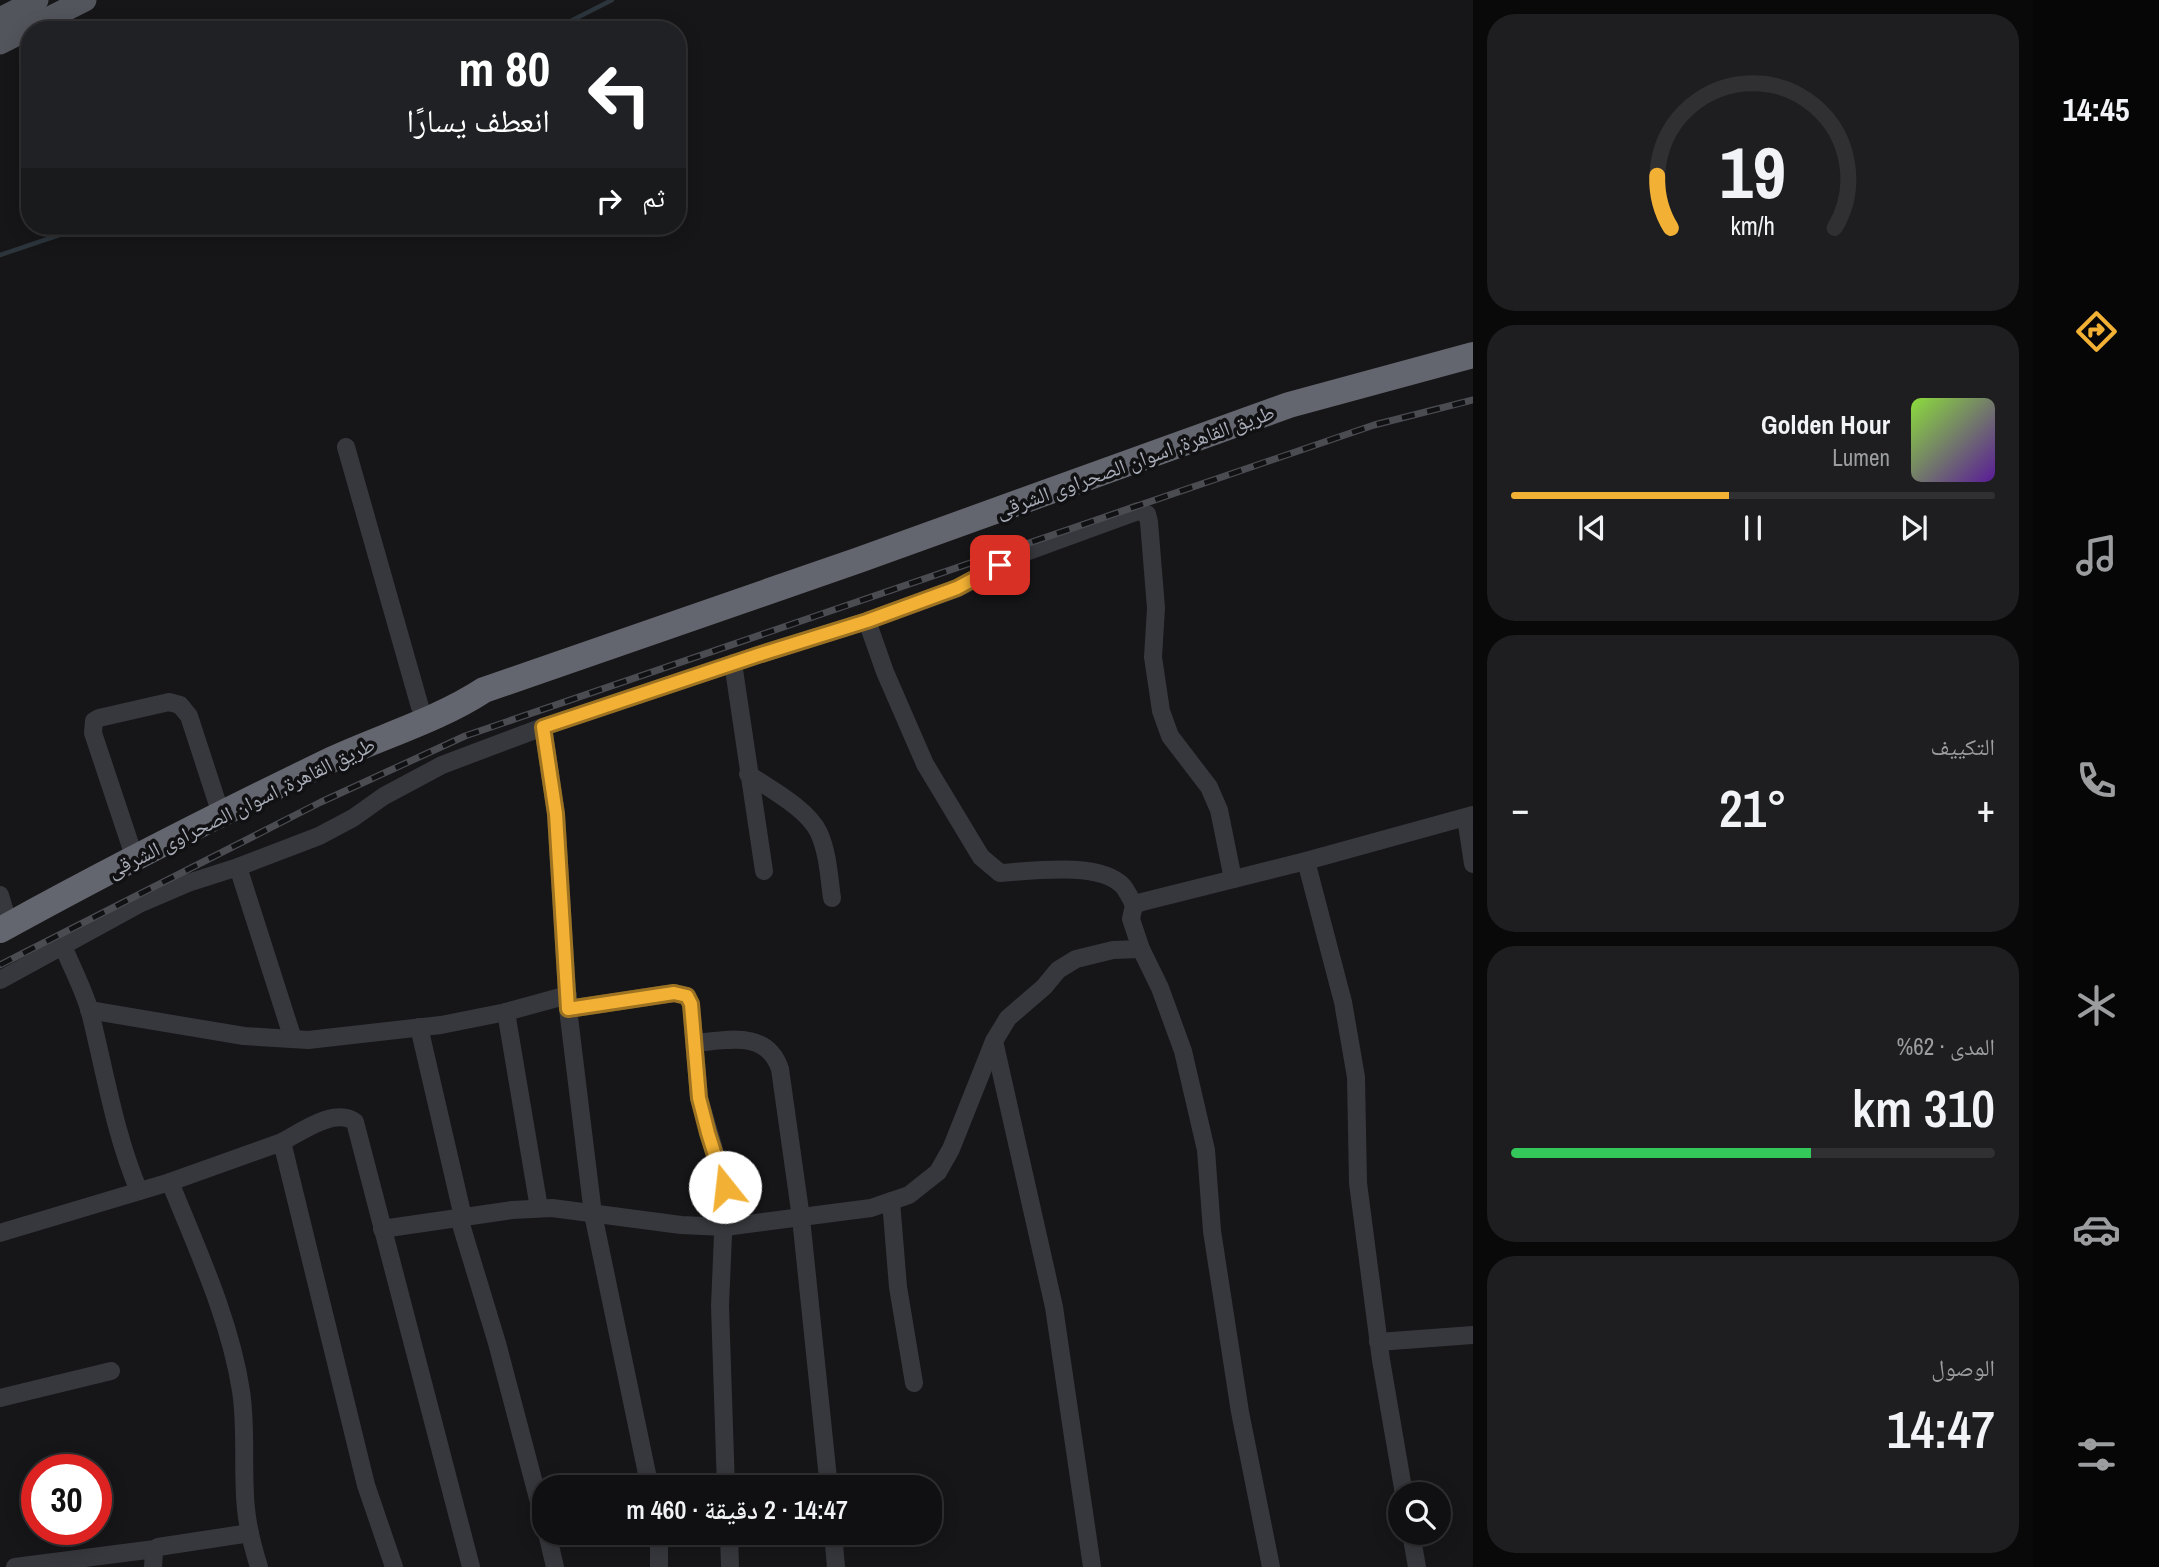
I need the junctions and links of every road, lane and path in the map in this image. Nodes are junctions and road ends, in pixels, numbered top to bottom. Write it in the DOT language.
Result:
graph roads {
  1 [pos="37,0"];
  2 [pos="85,0"];
  3 [pos="0,19"];
  4 [pos="43,21"];
  5 [pos="21,32"];
  6 [pos="0,43"];
  7 [pos="1473,355"];
  8 [pos="346,447"];
  9 [pos="867,621"];
  10 [pos="733,663"];
  11 [pos="484,690"];
  12 [pos="420,707"];
  13 [pos="543,727"];
  14 [pos="748,774"];
  15 [pos="217,802"];
  16 [pos="1470,816"];
  17 [pos="131,847"];
  18 [pos="1306,861"];
  19 [pos="1473,864"];
  20 [pos="238,867"];
  21 [pos="764,870"];
  22 [pos="1233,879"];
  23 [pos="832,898"];
  24 [pos="1134,905"];
  25 [pos="1,913"];
  26 [pos="64,946"];
  27 [pos="1141,949"];
  28 [pos="0,980"];
  29 [pos="568,1002"];
  30 [pos="89,1010"];
  31 [pos="506,1012"];
  32 [pos="419,1027"];
  33 [pos="293,1040"];
  34 [pos="994,1041"];
  35 [pos="695,1043"];
  36 [pos="282,1142"];
  37 [pos="170,1182"];
  38 [pos="139,1191"];
  39 [pos="891,1201"];
  40 [pos="539,1208"];
  41 [pos="593,1214"];
  42 [pos="461,1217"];
  43 [pos="801,1218"];
  44 [pos="725,1227"];
  45 [pos="382,1229"];
  46 [pos="0,1233"];
  47 [pos="1473,1335"];
  48 [pos="1378,1342"];
  49 [pos="111,1371"];
  50 [pos="914,1383"];
  51 [pos="0,1398"];
  52 [pos="647,1475"];
  53 [pos="726,1475"];
  54 [pos="828,1475"];
  55 [pos="532,1476"];
  56 [pos="1402,1482"];
  57 [pos="250,1533"];
  58 [pos="550,1545"];
  59 [pos="659,1545"];
  60 [pos="729,1545"];
  61 [pos="834,1545"];
  62 [pos="1413,1545"];
  63 [pos="154,1558"];
  64 [pos="15,1567"];
  65 [pos="259,1567"];
  66 [pos="394,1567"];
  67 [pos="471,1567"];
  68 [pos="555,1567"];
  69 [pos="659,1567"];
  70 [pos="730,1567"];
  71 [pos="836,1567"];
  72 [pos="1092,1567"];
  73 [pos="1272,1567"];
  74 [pos="1417,1567"];
  1 -- 3 [label="main road"];
  2 -- 4 [label="main road"];
  5 -- 6 [label="main road"];
  7 -- 11 [label="highway, طريق القاهرة, اسوان الصحراوى الشرقى"];
  8 -- 12 [label="street"];
  9 -- 10 [label="street"];
  9 -- 22 [label="street"];
  9 -- 24 [label="street"];
  10 -- 13 [label="street"];
  10 -- 14 [label="street"];
  11 -- 12 [label="highway, طريق القاهرة, اسوان الصحراوى الشرقى"];
  11 -- 25 [label="highway, طريق القاهرة, اسوان الصحراوى الشرقى"];
  12 -- 15 [label="highway, طريق القاهرة, اسوان الصحراوى الشرقى"];
  13 -- 20 [label="street"];
  13 -- 29 [label="street"];
  14 -- 21 [label="street"];
  14 -- 23 [label="street"];
  15 -- 17 [label="highway, طريق القاهرة, اسوان الصحراوى الشرقى"];
  15 -- 17 [label="street"];
  16 -- 18 [label="street"];
  16 -- 19 [label="street"];
  17 -- 25 [label="highway, طريق القاهرة, اسوان الصحراوى الشرقى"];
  18 -- 22 [label="street"];
  18 -- 48 [label="street"];
  20 -- 26 [label="street"];
  20 -- 33 [label="street"];
  22 -- 24 [label="street"];
  24 -- 27 [label="street"];
  26 -- 28 [label="street"];
  26 -- 30 [label="street"];
  27 -- 34 [label="street"];
  27 -- 73 [label="street"];
  29 -- 31 [label="street"];
  29 -- 35 [label="street"];
  29 -- 41 [label="street"];
  30 -- 33 [label="street"];
  30 -- 38 [label="street"];
  31 -- 32 [label="street"];
  31 -- 40 [label="street"];
  32 -- 33 [label="street"];
  32 -- 42 [label="street"];
  34 -- 39 [label="street"];
  34 -- 72 [label="street"];
  35 -- 43 [label="street"];
  35 -- 44 [label="street"];
  36 -- 37 [label="street"];
  36 -- 45 [label="street"];
  36 -- 66 [label="street"];
  37 -- 38 [label="street"];
  37 -- 57 [label="street"];
  38 -- 46 [label="street"];
  39 -- 43 [label="street"];
  39 -- 50 [label="street"];
  40 -- 41 [label="street"];
  40 -- 42 [label="street"];
  41 -- 44 [label="street"];
  41 -- 52 [label="street"];
  42 -- 45 [label="street"];
  42 -- 55 [label="street"];
  43 -- 44 [label="street"];
  43 -- 54 [label="street"];
  44 -- 53 [label="street"];
  45 -- 67 [label="street"];
  47 -- 48 [label="street"];
  48 -- 56 [label="street"];
  49 -- 51 [label="street"];
  57 -- 63 [label="street"];
  57 -- 65 [label="street"];
  58 -- 68 [label="street"];
  59 -- 69 [label="street"];
  60 -- 70 [label="street"];
  61 -- 71 [label="street"];
  62 -- 74 [label="street"];
  63 -- 64 [label="street"];
}
